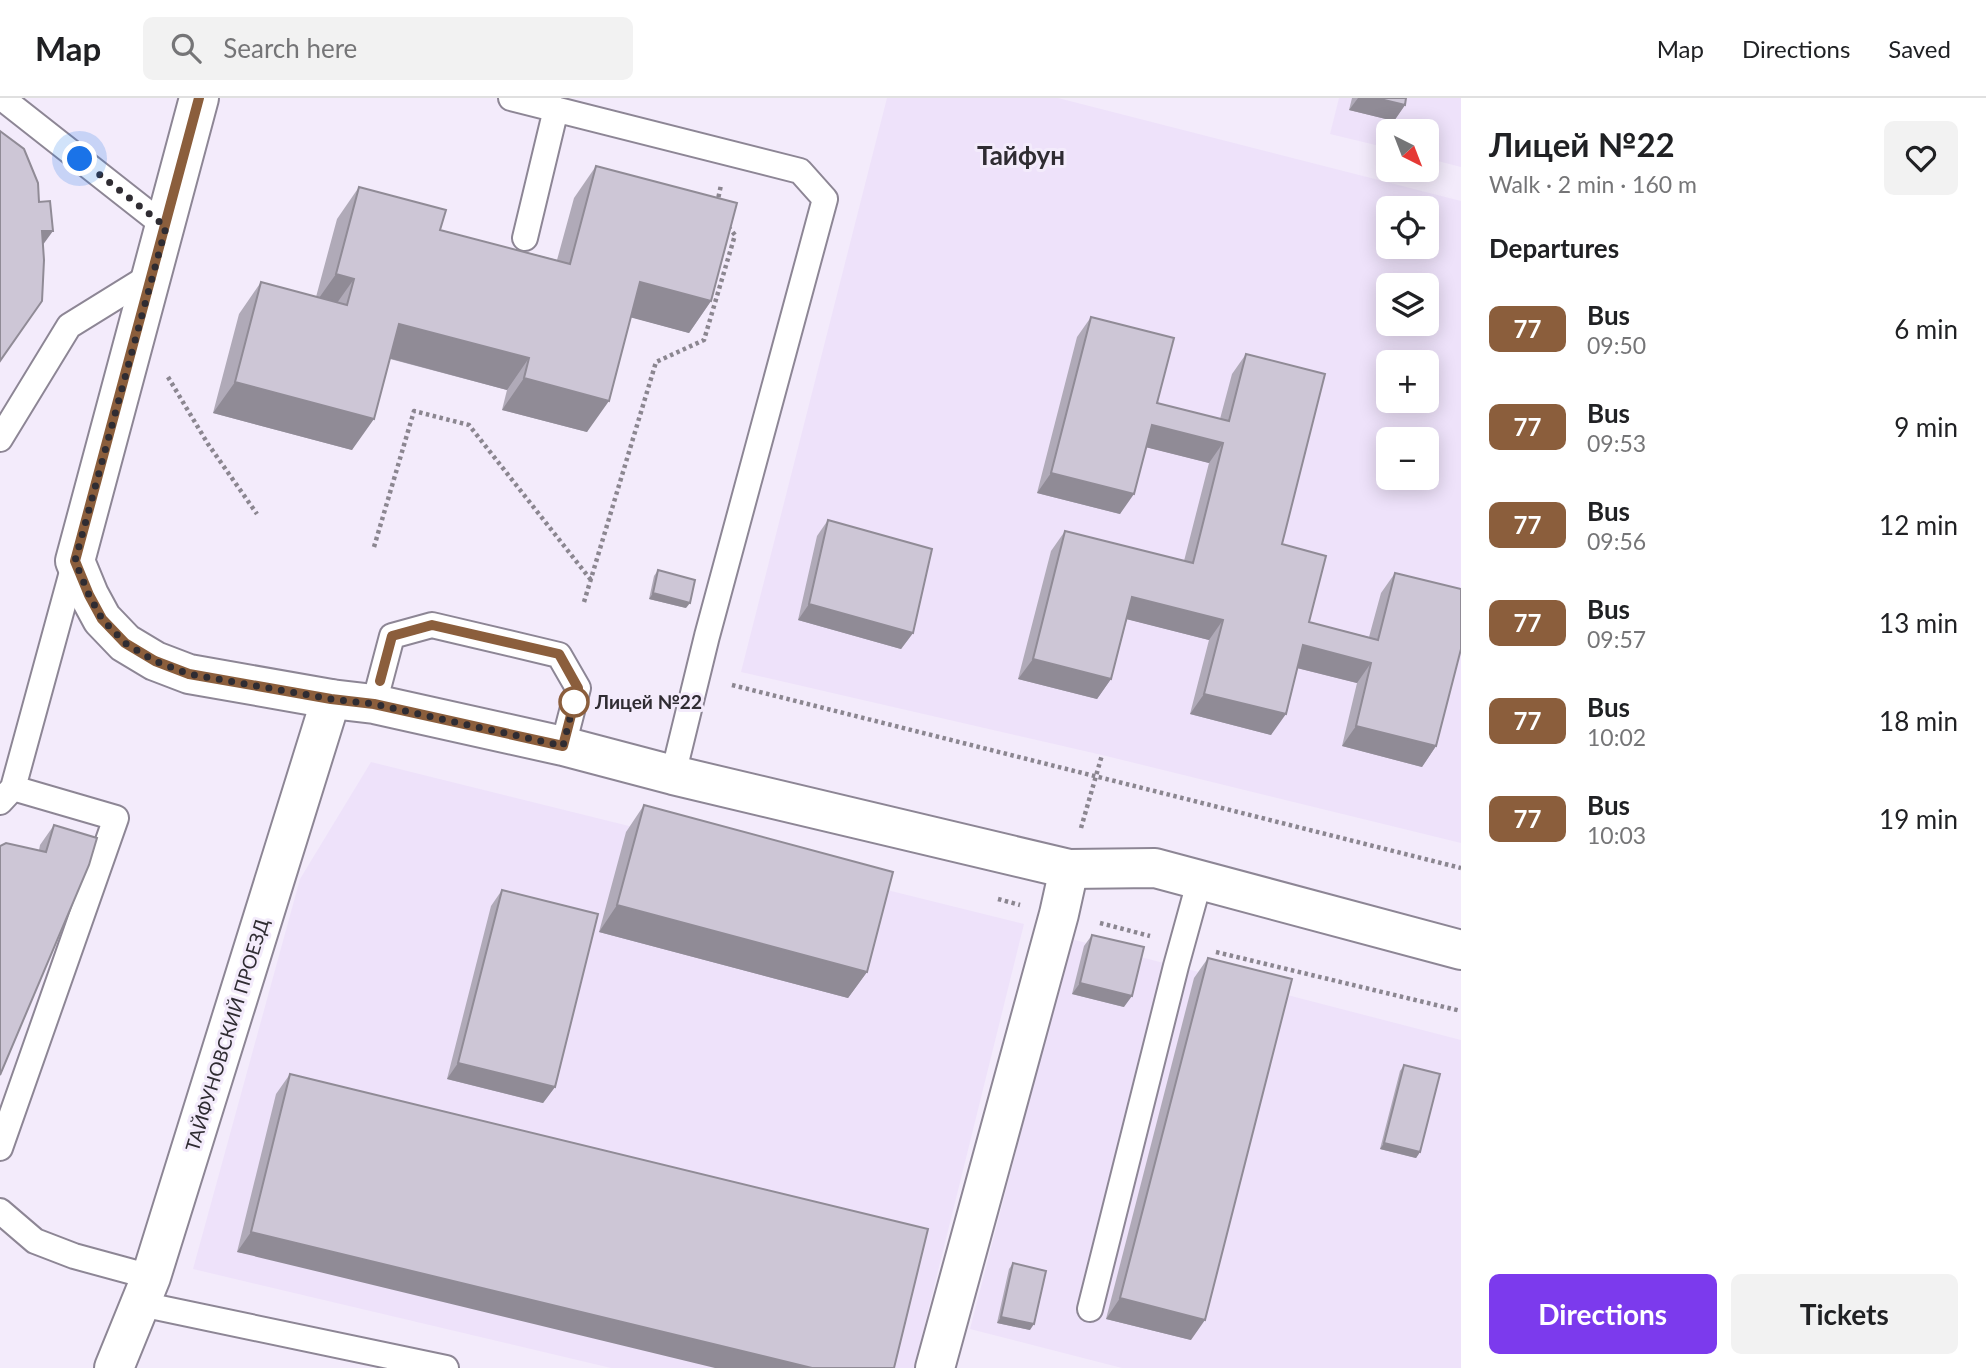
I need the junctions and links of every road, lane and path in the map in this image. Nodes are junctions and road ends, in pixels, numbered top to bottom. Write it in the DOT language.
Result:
graph roads {
  1 [pos="2,98"];
  2 [pos="200,98"];
  3 [pos="511,98"];
  4 [pos="556,109"];
  5 [pos="728,153"];
  6 [pos="715,213"];
  7 [pos="722,220"];
  8 [pos="166,227"];
  9 [pos="524,238"];
  10 [pos="153,274"];
  11 [pos="162,367"];
  12 [pos="0,439"];
  13 [pos="257,514"];
  14 [pos="374,547"];
  15 [pos="75,561"];
  16 [pos="591,580"];
  17 [pos="584,602"];
  18 [pos="697,677"];
  19 [pos="331,699"];
  20 [pos="374,704"];
  21 [pos="563,746"];
  22 [pos="1102,755"];
  23 [pos="673,775"];
  24 [pos="1096,775"];
  25 [pos="6,795"];
  26 [pos="1461,868"];
  27 [pos="1069,869"];
  28 [pos="1200,879"];
  29 [pos="995,898"];
  30 [pos="1021,905"];
  31 [pos="1100,923"];
  32 [pos="1161,939"];
  33 [pos="1461,950"];
  34 [pos="1215,951"];
  35 [pos="1461,1011"];
  36 [pos="0,1148"];
  37 [pos="0,1211"];
  38 [pos="146,1290"];
  39 [pos="1090,1309"];
  40 [pos="114,1368"];
  41 [pos="446,1368"];
  42 [pos="936,1368"];
  1 -- 8 [label="lane"];
  2 -- 8 [label="street"];
  3 -- 4 [label="lane"];
  4 -- 5 [label="lane"];
  4 -- 9 [label="lane"];
  5 -- 6 [label="path"];
  5 -- 18 [label="lane"];
  7 -- 16 [label="path"];
  8 -- 10 [label="street"];
  10 -- 12 [label="lane"];
  10 -- 15 [label="street"];
  11 -- 13 [label="path"];
  14 -- 16 [label="path"];
  15 -- 19 [label="street"];
  15 -- 25 [label="lane"];
  16 -- 17 [label="path"];
  18 -- 23 [label="lane"];
  18 -- 24 [label="path"];
  19 -- 20 [label="street"];
  19 -- 38 [label="street, ТАЙФУНОВСКИЙ ПРОЕЗД"];
  20 -- 21 [label="street"];
  20 -- 21 [label="lane"];
  21 -- 23 [label="street"];
  22 -- 24 [label="path"];
  23 -- 27 [label="street"];
  24 -- 26 [label="path"];
  24 -- 27 [label="path"];
  25 -- 36 [label="lane"];
  27 -- 28 [label="street"];
  27 -- 42 [label="street"];
  28 -- 33 [label="street"];
  28 -- 39 [label="lane"];
  29 -- 30 [label="path"];
  31 -- 32 [label="path"];
  34 -- 35 [label="path"];
  37 -- 38 [label="lane"];
  38 -- 40 [label="street, ТАЙФУНОВСКИЙ ПРОЕЗД"];
  38 -- 41 [label="lane"];
}
